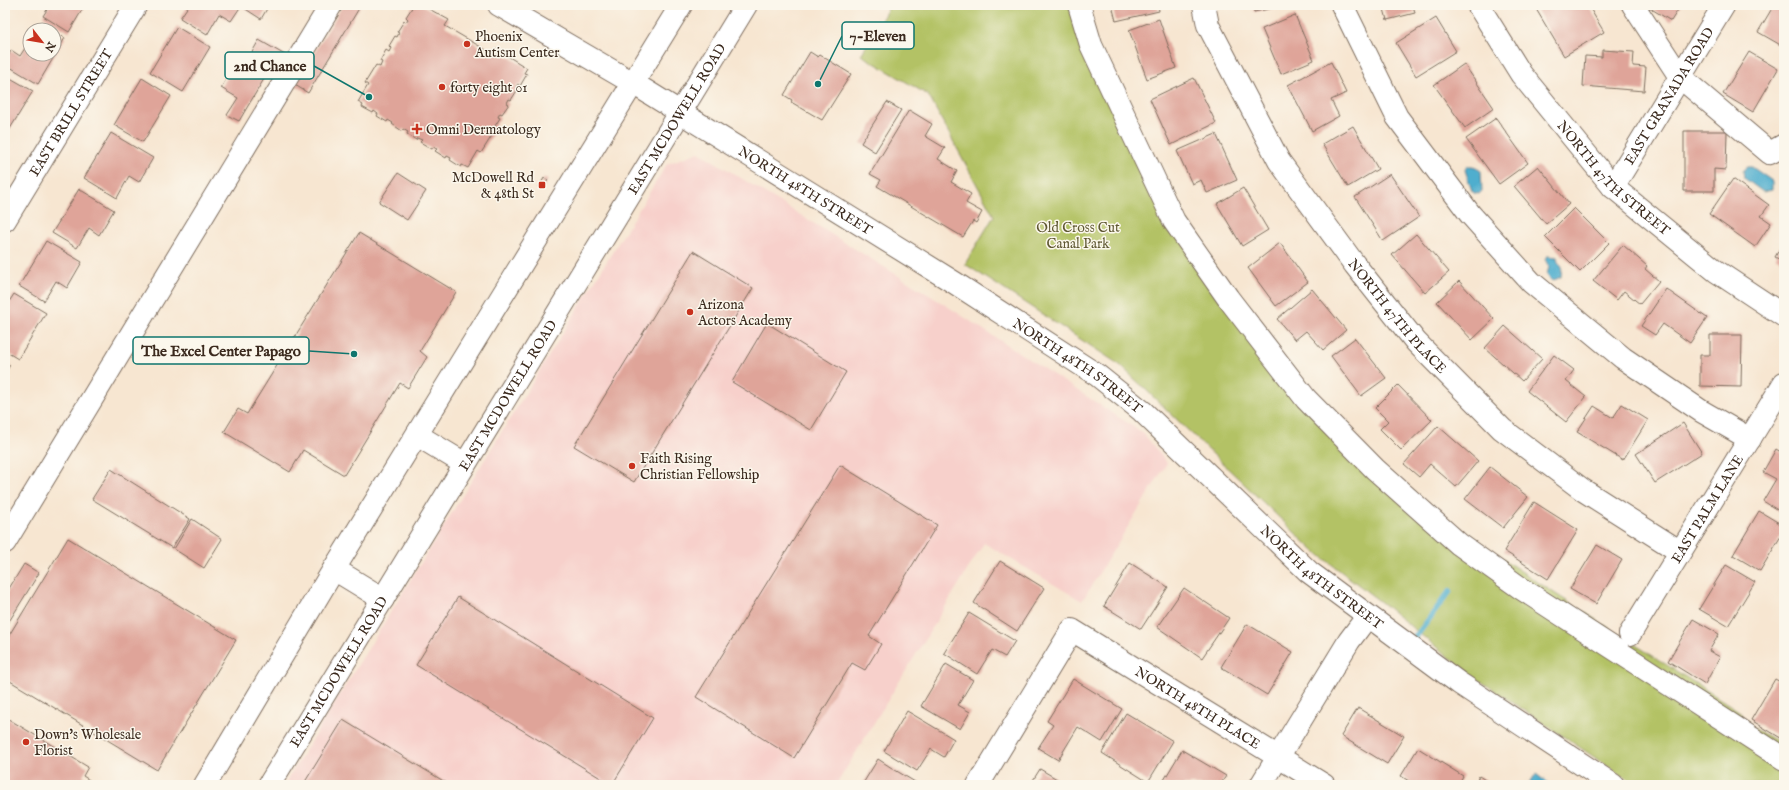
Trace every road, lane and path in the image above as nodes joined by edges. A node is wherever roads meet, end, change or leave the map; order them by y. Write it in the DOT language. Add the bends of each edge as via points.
graph roads {
  1 [pos="136,5"];
  2 [pos="331,5"];
  3 [pos="499,5"];
  4 [pos="681,5"];
  5 [pos="746,5"];
  6 [pos="1079,5"];
  7 [pos="1204,5"];
  8 [pos="1342,5"];
  9 [pos="1478,5"];
  10 [pos="1633,5"];
  11 [pos="1724,5"];
  12 [pos="1680,77"];
  13 [pos="633,83"];
  14 [pos="681,113"];
  15 [pos="1784,144"];
  16 [pos="1613,187"];
  17 [pos="5,220"];
  18 [pos="1784,316"];
  19 [pos="1784,382"];
  20 [pos="417,435"];
  21 [pos="1750,439"];
  22 [pos="465,464"];
  23 [pos="5,542"];
  24 [pos="1679,551"];
  25 [pos="334,569"];
  26 [pos="383,599"];
  27 [pos="1367,617"];
  28 [pos="1630,634"];
  29 [pos="1278,757"];
  30 [pos="1784,759"];
  31 [pos="205,785"];
  32 [pos="269,785"];
  33 [pos="978,785"];
  34 [pos="1261,785"];
  35 [pos="1324,785"];
  36 [pos="1613,785"];
  1 -- 17 [label="street, EAST BRILL STREET"];
  2 -- 23 [label="street"];
  3 -- 13 [label="street, NORTH 48TH STREET"];
  4 -- 13 [label="street"];
  5 -- 14 [label="street, EAST MCDOWELL ROAD"];
  6 -- 30 [label="street" via="1092,45 1174,220 1228,298 1306,399 1374,469 1459,544 1535,597"];
  7 -- 24 [label="street, NORTH 47TH PLACE" via="1208,25 1280,161 1355,265 1416,342 1502,429 1583,490"];
  8 -- 21 [label="street" via="1397,117 1470,214 1531,282 1623,358 1702,411"];
  9 -- 16 [label="street, NORTH 47TH STREET" via="1521,74"];
  10 -- 12 [label="street"];
  11 -- 12 [label="street, EAST GRANADA ROAD"];
  12 -- 15 [label="street" via="1770,153"];
  12 -- 16 [label="street, EAST GRANADA ROAD"];
  13 -- 14 [label="street, NORTH 48TH STREET"];
  13 -- 20 [label="street"];
  14 -- 22 [label="street, EAST MCDOWELL ROAD"];
  14 -- 27 [label="street, NORTH 48TH STREET" via="955,283 1097,375 1142,411 1309,572"];
  16 -- 18 [label="street, NORTH 47TH STREET" via="1716,271"];
  19 -- 21 [label="street, EAST PALM LANE"];
  20 -- 22 [label="street"];
  20 -- 25 [label="street"];
  21 -- 24 [label="street, EAST PALM LANE"];
  22 -- 26 [label="street, EAST MCDOWELL ROAD"];
  24 -- 28 [label="street, EAST PALM LANE"];
  25 -- 26 [label="street"];
  25 -- 31 [label="street"];
  26 -- 32 [label="street, EAST MCDOWELL ROAD"];
  27 -- 29 [label="street" via="1349,641"];
  27 -- 36 [label="street, NORTH 48TH STREET" via="1459,683"];
  29 -- 33 [label="street, NORTH 48TH PLACE" via="1072,630"];
  29 -- 34 [label="street"];
  29 -- 35 [label="street, NORTH 48TH PLACE"];
}
